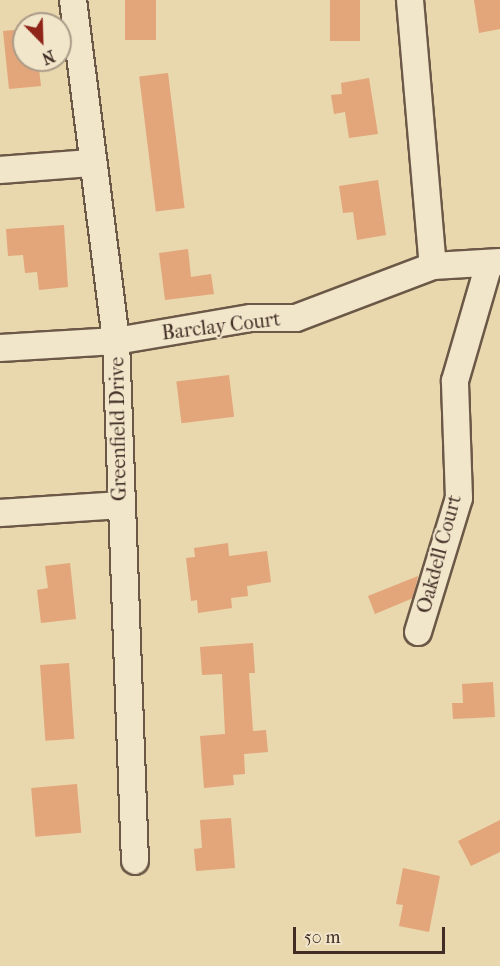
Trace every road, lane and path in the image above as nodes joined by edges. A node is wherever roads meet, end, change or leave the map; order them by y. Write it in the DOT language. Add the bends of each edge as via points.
graph roads {
  1 [pos="73,0"];
  2 [pos="410,0"];
  3 [pos="91,163"];
  4 [pos="0,170"];
  5 [pos="494,263"];
  6 [pos="433,266"];
  7 [pos="116,341"];
  8 [pos="0,348"];
  9 [pos="120,505"];
  10 [pos="0,513"];
  11 [pos="418,632"];
  12 [pos="135,861"];
  1 -- 3 [label="street, Greenfield Drive"];
  2 -- 6 [label="street"];
  3 -- 4 [label="street"];
  3 -- 7 [label="street, Greenfield Drive"];
  5 -- 6 [label="street, Barclay Court"];
  5 -- 11 [label="street, Oakdell Court" via="455,381 459,498"];
  6 -- 7 [label="street, Barclay Court" via="296,318 251,318"];
  7 -- 8 [label="street, Barclay Court"];
  7 -- 9 [label="street, Greenfield Drive"];
  9 -- 10 [label="street"];
  9 -- 12 [label="street, Greenfield Drive"];
}
